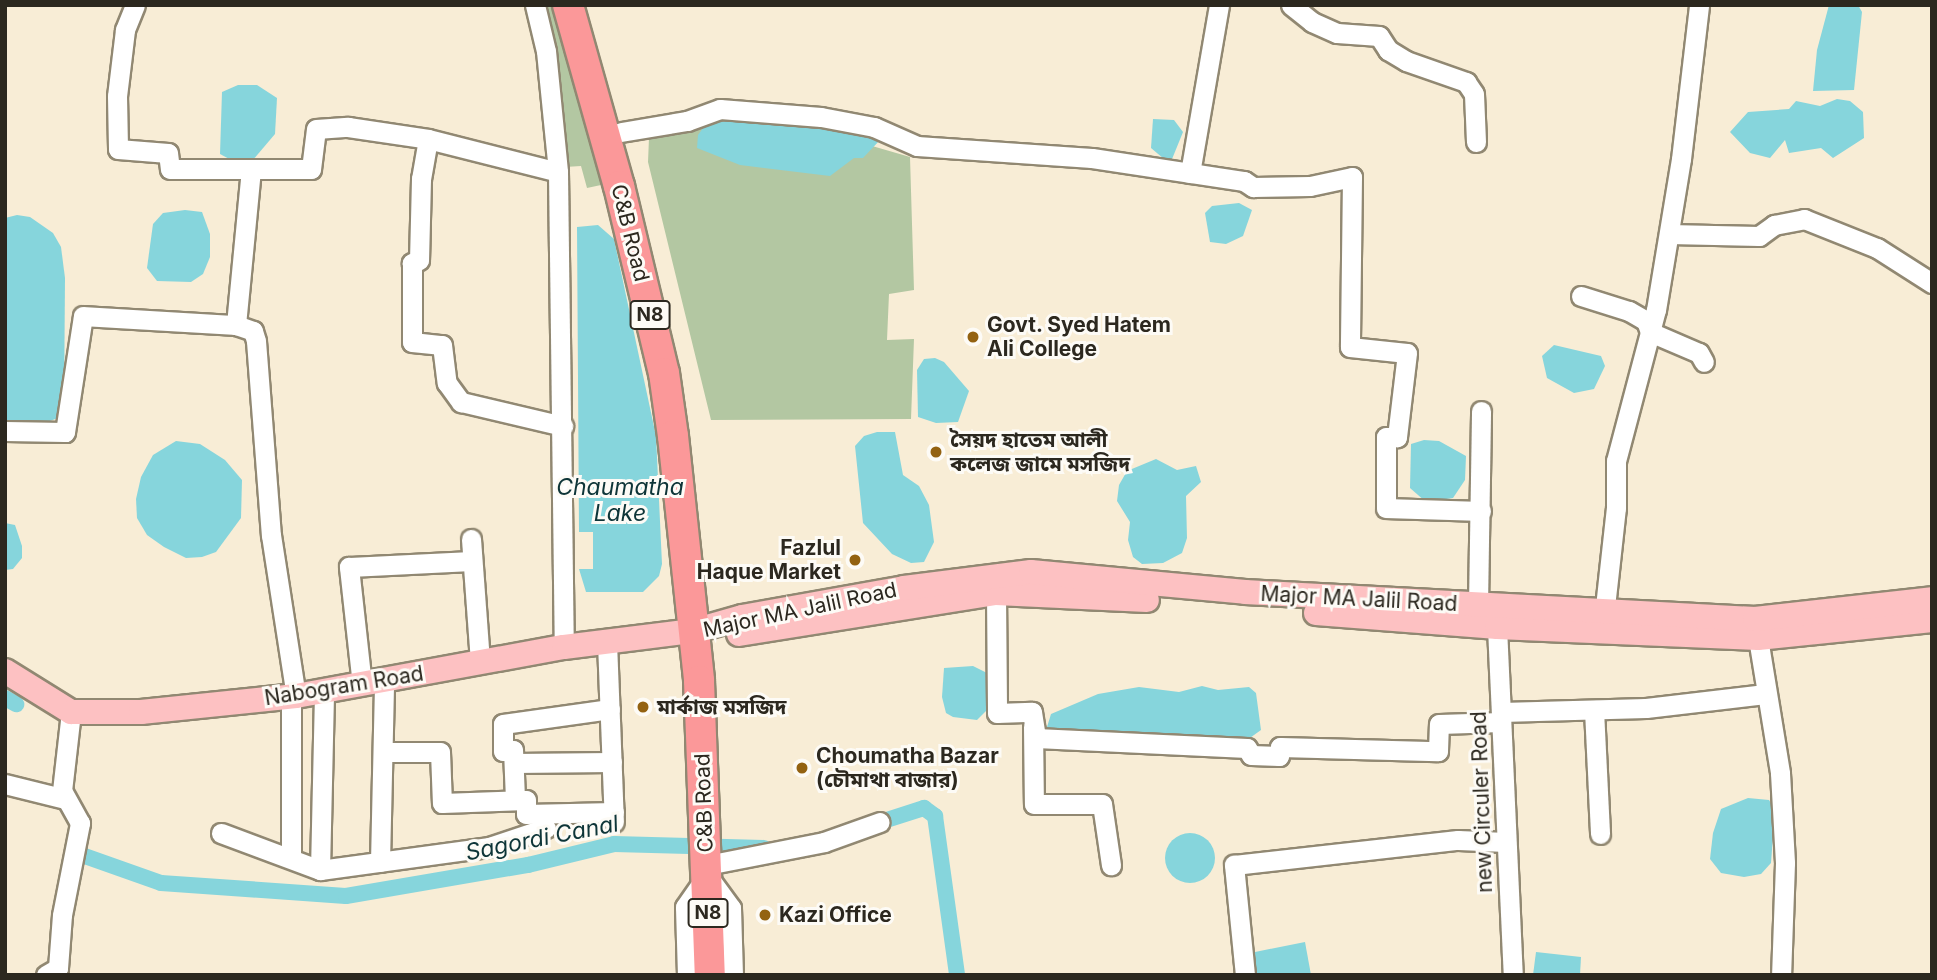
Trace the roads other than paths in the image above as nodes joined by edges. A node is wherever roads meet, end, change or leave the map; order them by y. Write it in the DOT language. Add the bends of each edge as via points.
graph roads {
  1 [pos="135,5"];
  2 [pos="536,5"];
  3 [pos="568,5"];
  4 [pos="586,5"];
  5 [pos="1219,5"];
  6 [pos="1291,5"];
  7 [pos="1699,5"];
  8 [pos="621,132"];
  9 [pos="428,139"];
  10 [pos="1476,142"];
  11 [pos="251,169"];
  12 [pos="558,172"];
  13 [pos="1190,173"];
  14 [pos="1669,234"];
  15 [pos="1932,284"];
  16 [pos="1581,296"];
  17 [pos="236,325"];
  18 [pos="1650,332"];
  19 [pos="1704,362"];
  20 [pos="1481,411"];
  21 [pos="563,426"];
  22 [pos="5,430"];
  23 [pos="1481,511"];
  24 [pos="471,539"];
  25 [pos="472,561"];
  26 [pos="996,593"];
  27 [pos="1932,599"];
  28 [pos="1478,605"];
  29 [pos="1932,620"];
  30 [pos="1604,622"];
  31 [pos="1497,627"];
  32 [pos="693,631"];
  33 [pos="1758,638"];
  34 [pos="607,642"];
  35 [pos="564,647"];
  36 [pos="480,663"];
  37 [pos="5,671"];
  38 [pos="373,683"];
  39 [pos="324,691"];
  40 [pos="1765,694"];
  41 [pos="294,696"];
  42 [pos="610,709"];
  43 [pos="1594,710"];
  44 [pos="71,712"];
  45 [pos="1032,712"];
  46 [pos="1501,717"];
  47 [pos="384,752"];
  48 [pos="612,762"];
  49 [pos="514,763"];
  50 [pos="5,784"];
  51 [pos="65,799"];
  52 [pos="515,799"];
  53 [pos="880,822"];
  54 [pos="546,828"];
  55 [pos="221,834"];
  56 [pos="1600,834"];
  57 [pos="1506,842"];
  58 [pos="290,856"];
  59 [pos="380,862"];
  60 [pos="707,864"];
  61 [pos="1111,865"];
  62 [pos="320,870"];
  63 [pos="46,975"];
  64 [pos="687,975"];
  65 [pos="710,975"];
  66 [pos="733,975"];
  67 [pos="1245,975"];
  68 [pos="1513,975"];
  69 [pos="1781,975"];
  1 -- 11 [label="street" via="125,30 115,148 168,153 170,169"];
  2 -- 12 [label="street" via="546,51"];
  3 -- 32 [label="highway, C&B Road / N8" via="619,186 664,373"];
  4 -- 8 [label="highway, C&B Road / N8"];
  5 -- 13 [label="street"];
  6 -- 10 [label="street" via="1312,22 1337,33 1379,36 1388,50 1406,61 1466,82 1474,94"];
  7 -- 14 [label="street"];
  8 -- 13 [label="street" via="687,121 720,109 848,122 874,127 918,146 1092,158"];
  8 -- 32 [label="highway, C&B Road / N8" via="681,367 691,435"];
  9 -- 11 [label="street" via="348,127 318,128 314,169"];
  9 -- 12 [label="street"];
  9 -- 21 [label="street" via="421,179 419,260 412,263 412,342 442,345 447,383 461,402"];
  11 -- 17 [label="street"];
  12 -- 21 [label="street"];
  13 -- 23 [label="street" via="1279,187 1352,177 1350,347 1407,353 1397,437 1385,437 1386,508"];
  14 -- 15 [label="street" via="1759,236 1774,225 1804,219 1877,248"];
  14 -- 18 [label="street"];
  16 -- 18 [label="street" via="1629,311 1646,321"];
  17 -- 22 [label="street" via="83,316 65,432"];
  17 -- 41 [label="street" via="253,331 256,341 271,535"];
  18 -- 19 [label="street" via="1699,353"];
  18 -- 30 [label="street" via="1616,461"];
  20 -- 23 [label="street"];
  21 -- 35 [label="street"];
  23 -- 28 [label="street"];
  24 -- 25 [label="street"];
  25 -- 36 [label="street"];
  25 -- 38 [label="street" via="349,567"];
  26 -- 31 [label="main road, Major MA Jalil Road" via="1050,593"];
  26 -- 32 [label="main road, Major MA Jalil Road" via="741,634"];
  26 -- 45 [label="street" via="998,713"];
  27 -- 30 [label="main road, Major MA Jalil Road" via="1755,619"];
  28 -- 30 [label="main road, Major MA Jalil Road"];
  28 -- 32 [label="main road, Major MA Jalil Road" via="1245,593 1031,572 993,574 799,606"];
  29 -- 33 [label="main road, Major MA Jalil Road"];
  30 -- 31 [label="main road, Major MA Jalil Road"];
  30 -- 33 [label="main road, Major MA Jalil Road"];
  31 -- 46 [label="street, new Circuler Road"];
  32 -- 34 [label="main road, Nabogram Road"];
  32 -- 60 [label="highway, C&B Road / N8"];
  33 -- 40 [label="street"];
  34 -- 35 [label="main road, Nabogram Road"];
  34 -- 42 [label="street"];
  35 -- 36 [label="main road, Nabogram Road"];
  36 -- 38 [label="main road, Nabogram Road"];
  37 -- 44 [label="main road"];
  38 -- 39 [label="main road, Nabogram Road"];
  38 -- 47 [label="street"];
  39 -- 41 [label="main road, Nabogram Road"];
  39 -- 62 [label="street"];
  40 -- 43 [label="street"];
  40 -- 69 [label="street" via="1780,773 1786,863"];
  41 -- 44 [label="main road, Nabogram Road" via="141,712"];
  41 -- 58 [label="street"];
  42 -- 48 [label="street"];
  42 -- 49 [label="street" via="503,724 503,751 513,750"];
  43 -- 46 [label="street"];
  43 -- 56 [label="street"];
  44 -- 51 [label="street" via="64,746"];
  45 -- 46 [label="street" via="1036,738 1247,748 1251,755 1279,756 1280,747 1438,751 1439,724"];
  45 -- 61 [label="street" via="1034,804 1102,804"];
  46 -- 57 [label="street, new Circuler Road"];
  47 -- 52 [label="street" via="440,752 442,803"];
  47 -- 59 [label="street"];
  48 -- 49 [label="street"];
  48 -- 52 [label="street" via="614,819 526,814 526,800"];
  49 -- 52 [label="street"];
  50 -- 51 [label="street"];
  51 -- 63 [label="street" via="79,823 58,968"];
  53 -- 60 [label="street" via="824,842"];
  54 -- 59 [label="street" via="489,847"];
  55 -- 58 [label="street"];
  57 -- 67 [label="street" via="1458,840 1234,865"];
  57 -- 68 [label="street, new Circuler Road"];
  58 -- 62 [label="street"];
  59 -- 62 [label="street"];
  60 -- 64 [label="street" via="685,907"];
  60 -- 65 [label="highway, C&B Road / N8"];
  60 -- 66 [label="street" via="731,908"];
}
